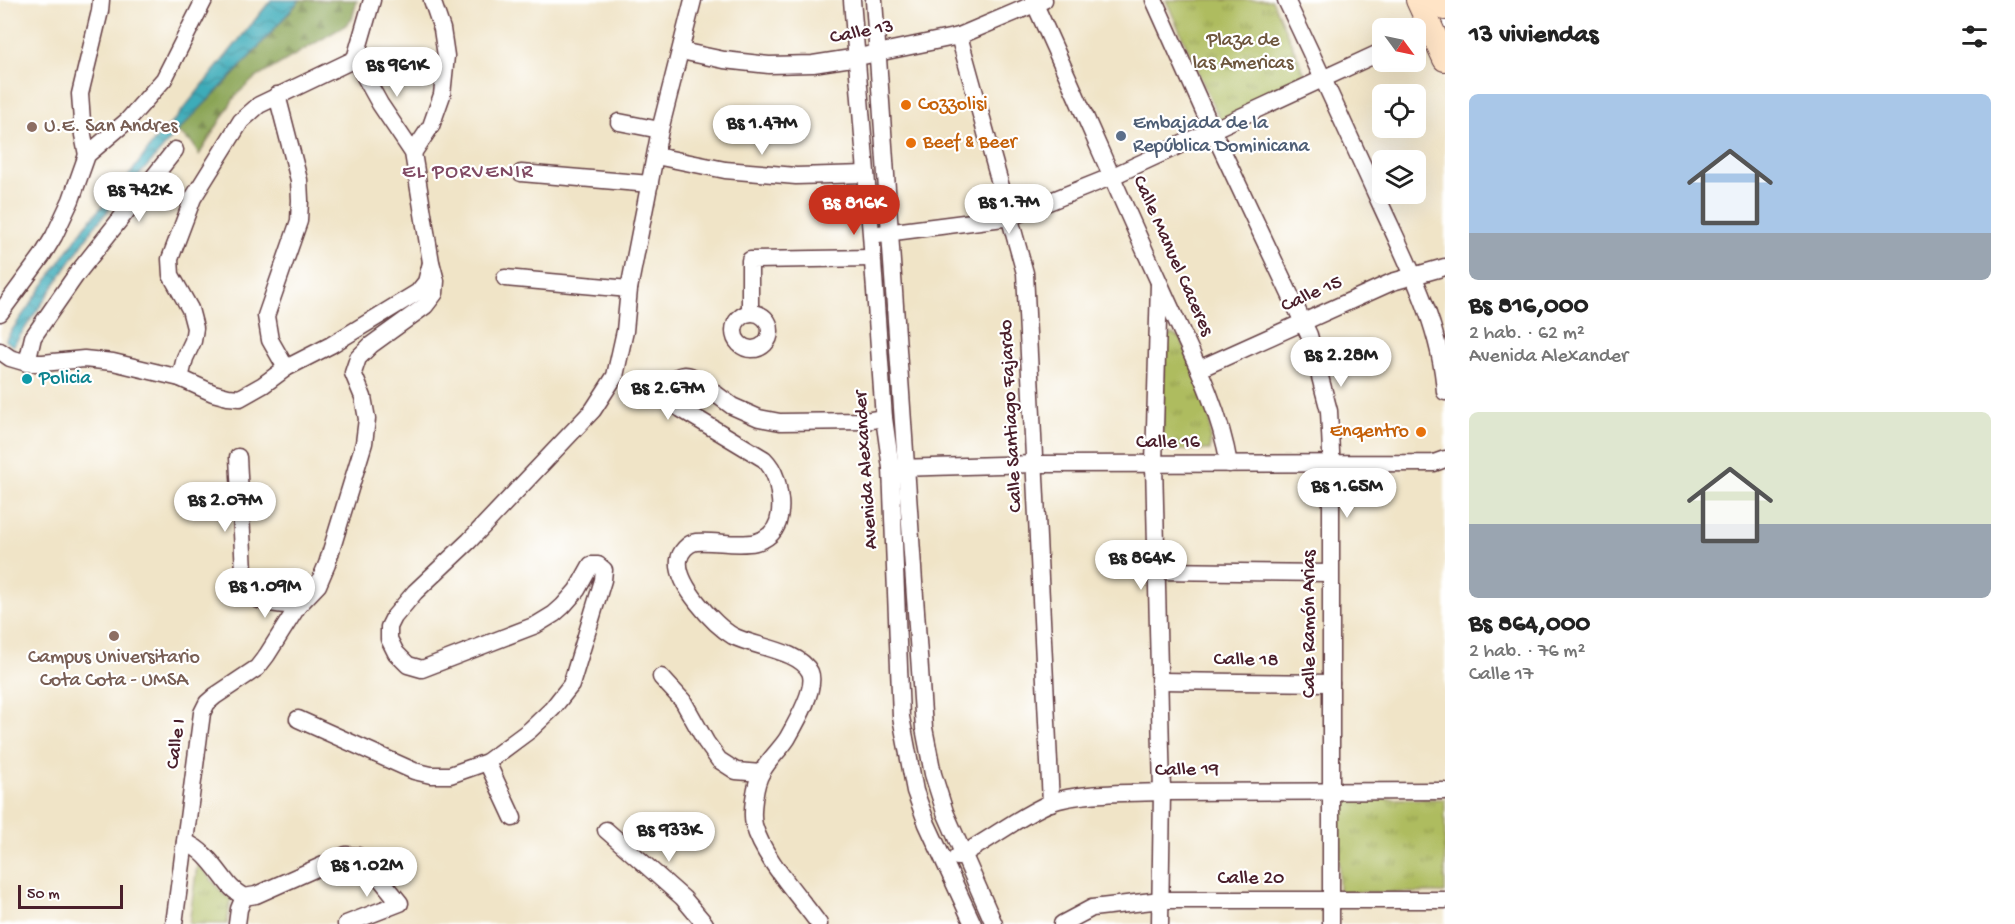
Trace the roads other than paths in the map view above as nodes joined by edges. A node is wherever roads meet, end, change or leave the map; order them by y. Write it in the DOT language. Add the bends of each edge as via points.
graph roads {
  1 [pos="101,0"];
  2 [pos="204,0"];
  3 [pos="372,0"];
  4 [pos="432,0"];
  5 [pos="693,0"];
  6 [pos="852,0"];
  7 [pos="874,0"];
  8 [pos="1154,0"];
  9 [pos="1286,0"];
  10 [pos="1418,0"];
  11 [pos="1441,0"];
  12 [pos="1037,1"];
  13 [pos="1445,8"];
  14 [pos="1431,30"];
  15 [pos="959,36"];
  16 [pos="681,51"];
  17 [pos="877,52"];
  18 [pos="1372,56"];
  19 [pos="858,57"];
  20 [pos="1445,59"];
  21 [pos="354,60"];
  22 [pos="1323,78"];
  23 [pos="277,95"];
  24 [pos="619,122"];
  25 [pos="1212,129"];
  26 [pos="660,130"];
  27 [pos="175,150"];
  28 [pos="413,153"];
  29 [pos="87,155"];
  30 [pos="656,156"];
  31 [pos="521,173"];
  32 [pos="866,174"];
  33 [pos="1113,176"];
  34 [pos="650,184"];
  35 [pos="1011,217"];
  36 [pos="889,233"];
  37 [pos="871,234"];
  38 [pos="872,258"];
  39 [pos="431,262"];
  40 [pos="1445,267"];
  41 [pos="1413,277"];
  42 [pos="505,278"];
  43 [pos="1159,283"];
  44 [pos="629,289"];
  45 [pos="0,313"];
  46 [pos="750,313"];
  47 [pos="1304,322"];
  48 [pos="5,354"];
  49 [pos="27,363"];
  50 [pos="286,368"];
  51 [pos="1199,369"];
  52 [pos="180,378"];
  53 [pos="700,391"];
  54 [pos="1445,392"];
  55 [pos="673,395"];
  56 [pos="697,418"];
  57 [pos="884,418"];
  58 [pos="238,458"];
  59 [pos="1445,459"];
  60 [pos="1330,463"];
  61 [pos="1035,464"];
  62 [pos="1154,464"];
  63 [pos="1229,464"];
  64 [pos="899,468"];
  65 [pos="1158,571"];
  66 [pos="1330,573"];
  67 [pos="298,606"];
  68 [pos="661,677"];
  69 [pos="1160,681"];
  70 [pos="1331,683"];
  71 [pos="298,719"];
  72 [pos="487,762"];
  73 [pos="761,773"];
  74 [pos="1331,791"];
  75 [pos="1445,791"];
  76 [pos="1162,792"];
  77 [pos="1051,803"];
  78 [pos="513,818"];
  79 [pos="606,830"];
  80 [pos="185,842"];
  81 [pos="965,853"];
  82 [pos="945,863"];
  83 [pos="244,897"];
  84 [pos="1161,900"];
  85 [pos="1332,900"];
  86 [pos="1445,900"];
  87 [pos="174,924"];
  88 [pos="237,924"];
  89 [pos="346,924"];
  90 [pos="705,924"];
  91 [pos="819,924"];
  92 [pos="973,924"];
  93 [pos="994,924"];
  94 [pos="1062,924"];
  95 [pos="1160,924"];
  96 [pos="1331,924"];
  1 -- 29 [label="street" via="80,94"];
  2 -- 29 [label="street" via="164,79 127,121"];
  3 -- 21 [label="street"];
  4 -- 28 [label="street" via="446,57 441,95 431,126"];
  5 -- 16 [label="street"];
  6 -- 19 [label="street, Avenida Alexander"];
  7 -- 17 [label="street, Avenida Alexander"];
  8 -- 25 [label="street, Calle Ramón Arias"];
  9 -- 22 [label="street"];
  10 -- 14 [label="main road"];
  11 -- 13 [label="main road"];
  12 -- 15 [label="street, Calle 13"];
  12 -- 33 [label="street, Calle Manuel Caceres"];
  14 -- 20 [label="main road"];
  15 -- 17 [label="street, Calle 13"];
  15 -- 35 [label="street, Calle Santiago Fajardo"];
  16 -- 19 [label="street, Calle 13" via="769,65"];
  16 -- 26 [label="street"];
  17 -- 19 [label="street, Calle 13"];
  17 -- 36 [label="street, Avenida Alexander"];
  18 -- 22 [label="street"];
  19 -- 32 [label="street, Avenida Alexander"];
  21 -- 23 [label="street"];
  21 -- 28 [label="street"];
  22 -- 25 [label="street"];
  22 -- 41 [label="street"];
  23 -- 50 [label="street" via="299,180 300,200 299,221 266,316 270,340"];
  23 -- 52 [label="street" via="241,122 193,198 172,251 171,275 190,309 195,328"];
  24 -- 26 [label="street"];
  25 -- 33 [label="street"];
  25 -- 47 [label="street, Calle Ramón Arias"];
  26 -- 30 [label="street"];
  27 -- 49 [label="street" via="76,275 33,337"];
  28 -- 39 [label="street"];
  29 -- 45 [label="street" via="54,236"];
  30 -- 32 [label="street" via="737,171 796,176"];
  30 -- 34 [label="street"];
  31 -- 34 [label="street"];
  32 -- 37 [label="street, Avenida Alexander"];
  33 -- 35 [label="street"];
  33 -- 43 [label="street, Calle Manuel Caceres"];
  34 -- 44 [label="street"];
  35 -- 36 [label="street"];
  35 -- 61 [label="street, Calle Santiago Fajardo" via="1025,273"];
  36 -- 37 [label="street"];
  36 -- 64 [label="street, Avenida Alexander"];
  37 -- 38 [label="street, Avenida Alexander"];
  38 -- 46 [label="street" via="750,260"];
  38 -- 57 [label="street, Avenida Alexander"];
  39 -- 50 [label="street" via="426,282 418,292"];
  39 -- 67 [label="street, Calle I" via="435,293 425,306 358,358 353,373 367,419 364,443 327,564 318,585"];
  40 -- 41 [label="street, Calle 15"];
  41 -- 47 [label="street, Calle 15" via="1392,282"];
  41 -- 54 [label="street" via="1432,327"];
  42 -- 44 [label="street"];
  43 -- 51 [label="street, Calle Manuel Caceres"];
  43 -- 62 [label="street"];
  44 -- 72 [label="street" via="615,376 593,410 415,592 389,627 389,639 396,653 408,665 422,669 536,625 563,606 591,566 598,565 604,570 571,685 552,710"];
  47 -- 51 [label="street, Calle 15"];
  47 -- 60 [label="street, Calle Ramón Arias" via="1329,411"];
  48 -- 49 [label="street"];
  49 -- 52 [label="street" via="94,359"];
  50 -- 52 [label="street" via="235,398"];
  51 -- 63 [label="street, Calle Manuel Caceres" via="1224,434"];
  53 -- 55 [label="street" via="692,401 683,403"];
  53 -- 55 [label="street" via="685,375 672,386"];
  53 -- 56 [label="street" via="693,406"];
  53 -- 57 [label="street" via="759,418 780,422"];
  55 -- 56 [label="street" via="677,406"];
  56 -- 73 [label="street" via="764,459 778,482 781,504 775,532 764,540 743,544 695,542 685,548 679,560 692,596 716,622 733,636 804,663 811,674 805,704 786,740"];
  57 -- 64 [label="street, Avenida Alexander"];
  58 -- 67 [label="street" via="245,590 258,600"];
  59 -- 60 [label="street, Calle 16" via="1434,463"];
  60 -- 63 [label="street, Calle 16"];
  60 -- 66 [label="street, Calle Ramón Arias"];
  61 -- 62 [label="street, Calle 16"];
  61 -- 64 [label="street, Calle 16"];
  61 -- 77 [label="street, Calle Santiago Fajardo"];
  62 -- 63 [label="street, Calle 16"];
  62 -- 65 [label="street"];
  64 -- 81 [label="street, Avenida Alexander" via="924,728 945,812"];
  64 -- 82 [label="street, Avenida Alexander" via="901,717 915,790"];
  65 -- 66 [label="street"];
  65 -- 69 [label="street"];
  66 -- 70 [label="street, Calle Ramón Arias"];
  67 -- 80 [label="street, Calle I" via="256,668 215,696 202,713"];
  68 -- 73 [label="street" via="683,701 719,760 736,771"];
  69 -- 70 [label="street, Calle 18"];
  69 -- 76 [label="street"];
  70 -- 74 [label="street, Calle Ramón Arias"];
  71 -- 72 [label="street" via="431,775 450,775"];
  72 -- 78 [label="street"];
  73 -- 91 [label="street" via="754,798 754,824 775,866"];
  74 -- 75 [label="street, Calle 19"];
  74 -- 76 [label="street, Calle 19"];
  74 -- 85 [label="street, Calle Ramón Arias"];
  76 -- 77 [label="street, Calle 19" via="1121,793"];
  76 -- 84 [label="street"];
  77 -- 81 [label="street, Calle 19"];
  79 -- 90 [label="street" via="683,898"];
  80 -- 83 [label="street" via="195,846"];
  80 -- 87 [label="street, Calle I"];
  81 -- 82 [label="street, Calle 19"];
  81 -- 93 [label="street, Avenida Alexander"];
  82 -- 92 [label="street, Avenida Alexander"];
  83 -- 88 [label="street"];
  83 -- 89 [label="street" via="346,855 358,856 400,903"];
  84 -- 85 [label="street, Calle 20"];
  84 -- 94 [label="street, Calle 20" via="1092,908"];
  84 -- 95 [label="street"];
  85 -- 86 [label="street, Calle 20"];
  85 -- 96 [label="street, Calle Ramón Arias"];
}
